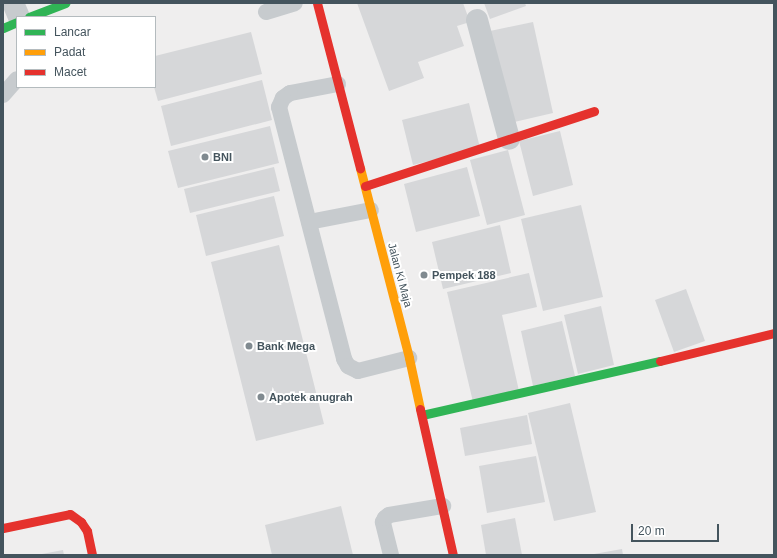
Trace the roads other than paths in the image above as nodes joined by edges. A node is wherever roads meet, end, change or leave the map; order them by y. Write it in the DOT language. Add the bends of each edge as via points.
graph roads {
  1 [pos="13,3"];
  2 [pos="65,3"];
  3 [pos="295,3"];
  4 [pos="317,3"];
  5 [pos="266,12"];
  6 [pos="19,16"];
  7 [pos="32,16"];
  8 [pos="477,20"];
  9 [pos="16,22"];
  10 [pos="3,28"];
  11 [pos="16,80"];
  12 [pos="338,84"];
  13 [pos="3,95"];
  14 [pos="594,111"];
  15 [pos="509,139"];
  16 [pos="364,186"];
  17 [pos="371,210"];
  18 [pos="309,222"];
  19 [pos="774,333"];
  20 [pos="409,358"];
  21 [pos="422,415"];
  22 [pos="442,506"];
  23 [pos="3,528"];
  24 [pos="92,555"];
  25 [pos="391,555"];
  26 [pos="453,555"];
  1 -- 6 [label="street"];
  2 -- 7 [label="street"];
  3 -- 5 [label="lane"];
  4 -- 12 [label="street, Jalan Ki Maja"];
  8 -- 15 [label="street"];
  9 -- 10 [label="street"];
  11 -- 13 [label="lane"];
  12 -- 16 [label="street, Jalan Ki Maja"];
  12 -- 18 [label="lane" via="290,94 279,103"];
  14 -- 15 [label="street"];
  15 -- 16 [label="street"];
  16 -- 17 [label="street, Jalan Ki Maja"];
  17 -- 18 [label="lane"];
  17 -- 20 [label="street, Jalan Ki Maja"];
  18 -- 20 [label="lane" via="344,359 348,366 358,371"];
  19 -- 21 [label="street"];
  20 -- 21 [label="street, Jalan Ki Maja"];
  21 -- 22 [label="street, Jalan Ki Maja"];
  22 -- 25 [label="lane" via="389,515 385,518 383,522"];
  22 -- 26 [label="street, Jalan Ki Maja"];
  23 -- 24 [label="street" via="70,514 81,522 87,531"];
}
